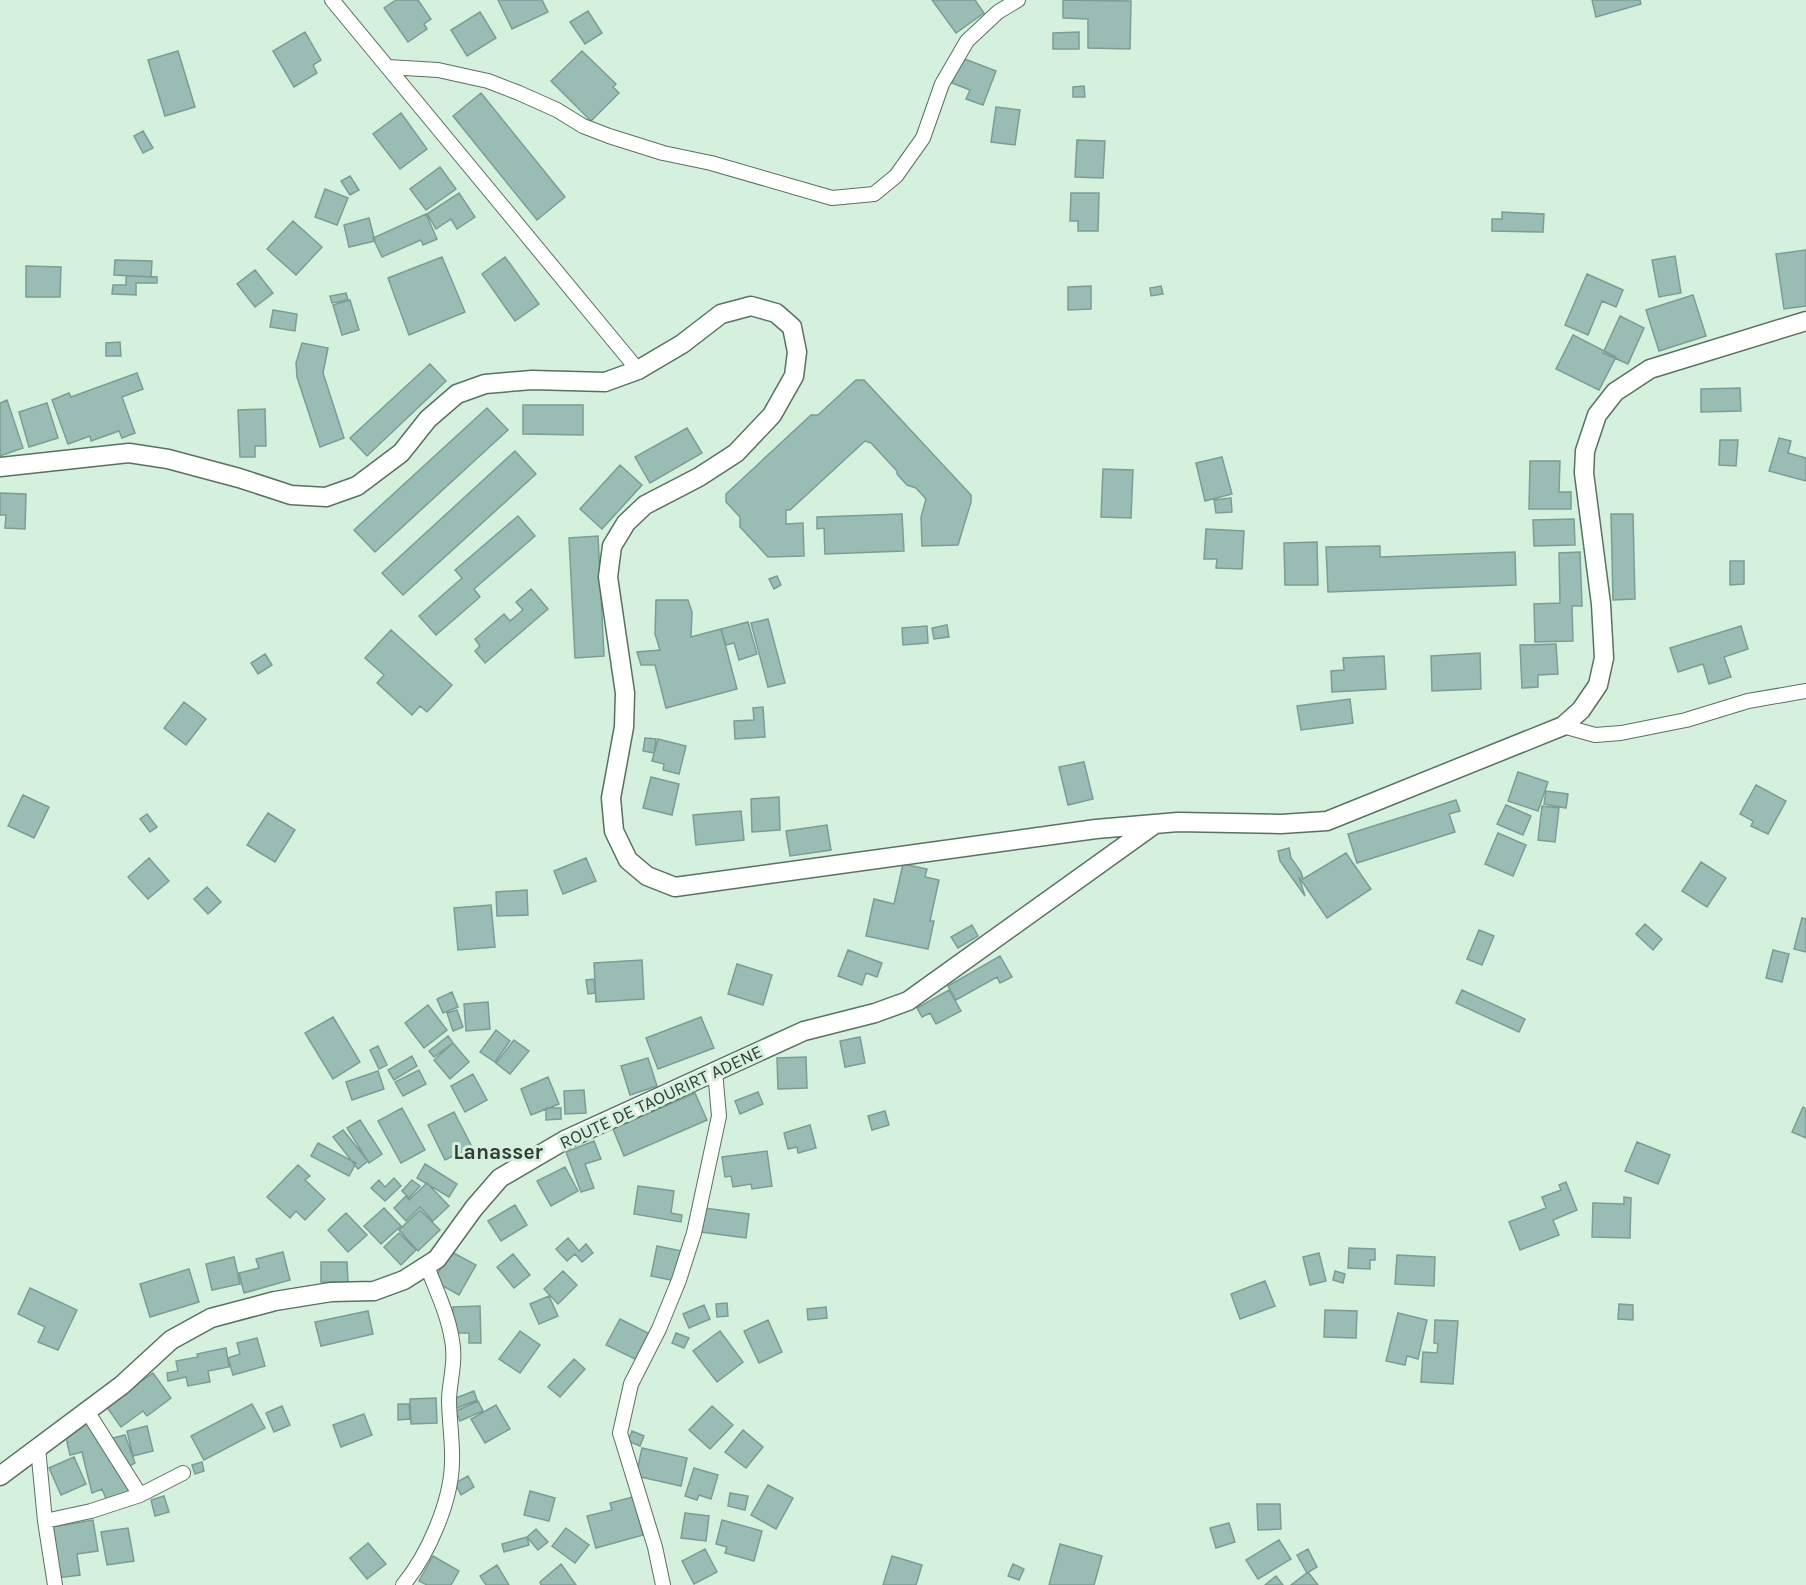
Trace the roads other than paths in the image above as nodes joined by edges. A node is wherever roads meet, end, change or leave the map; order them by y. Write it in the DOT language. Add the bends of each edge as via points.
graph roads {
  1 [pos="332,0"];
  2 [pos="1018,0"];
  3 [pos="388,67"];
  4 [pos="1806,321"];
  5 [pos="638,370"];
  6 [pos="0,467"];
  7 [pos="1806,692"];
  8 [pos="1563,726"];
  9 [pos="1155,824"];
  10 [pos="715,1071"];
  11 [pos="427,1266"];
  12 [pos="87,1411"];
  13 [pos="38,1448"];
  14 [pos="183,1473"];
  15 [pos="0,1476"];
  16 [pos="140,1495"];
  17 [pos="45,1521"];
  18 [pos="55,1585"];
  19 [pos="403,1585"];
  20 [pos="663,1585"];
  1 -- 3 [label="street"];
  2 -- 3 [label="street" via="998,12 967,41 942,84 923,138 896,176 874,194 832,198 663,153 583,126 557,110 488,81 438,70"];
  3 -- 5 [label="street"];
  4 -- 8 [label="main road" via="1650,369 1615,392 1597,415 1585,451 1584,473 1604,658 1598,686 1581,710"];
  5 -- 6 [label="main road" via="605,382 532,380 485,384 457,394 428,419 400,453 357,486 326,497 291,495 168,459 129,453"];
  5 -- 9 [label="main road" via="682,344 721,314 751,306 776,313 792,327 797,352 794,376 772,414 736,453 645,505 626,523 612,546 608,577 625,693 624,727 611,798 614,831 628,860 640,871 675,887"];
  7 -- 8 [label="street" via="1748,701 1621,734 1595,735"];
  8 -- 9 [label="main road" via="1327,821"];
  9 -- 10 [label="main road, ROUTE DE TAOURIRT ADENE" via="908,1001 804,1031"];
  10 -- 11 [label="main road, ROUTE DE TAOURIRT ADENE" via="565,1140 500,1178 437,1259"];
  10 -- 20 [label="street" via="719,1116 694,1233 659,1329 631,1384 620,1433"];
  11 -- 12 [label="main road, ROUTE DE TAOURIRT ADENE" via="374,1291 331,1292 275,1301 211,1318 171,1340"];
  11 -- 19 [label="street" via="452,1338 454,1365 449,1396 453,1462 446,1502"];
  12 -- 13 [label="main road, ROUTE DE TAOURIRT ADENE"];
  12 -- 16 [label="street"];
  13 -- 15 [label="main road, ROUTE DE TAOURIRT ADENE"];
  13 -- 17 [label="street"];
  14 -- 16 [label="street"];
  16 -- 17 [label="street"];
  17 -- 18 [label="street"];
}
